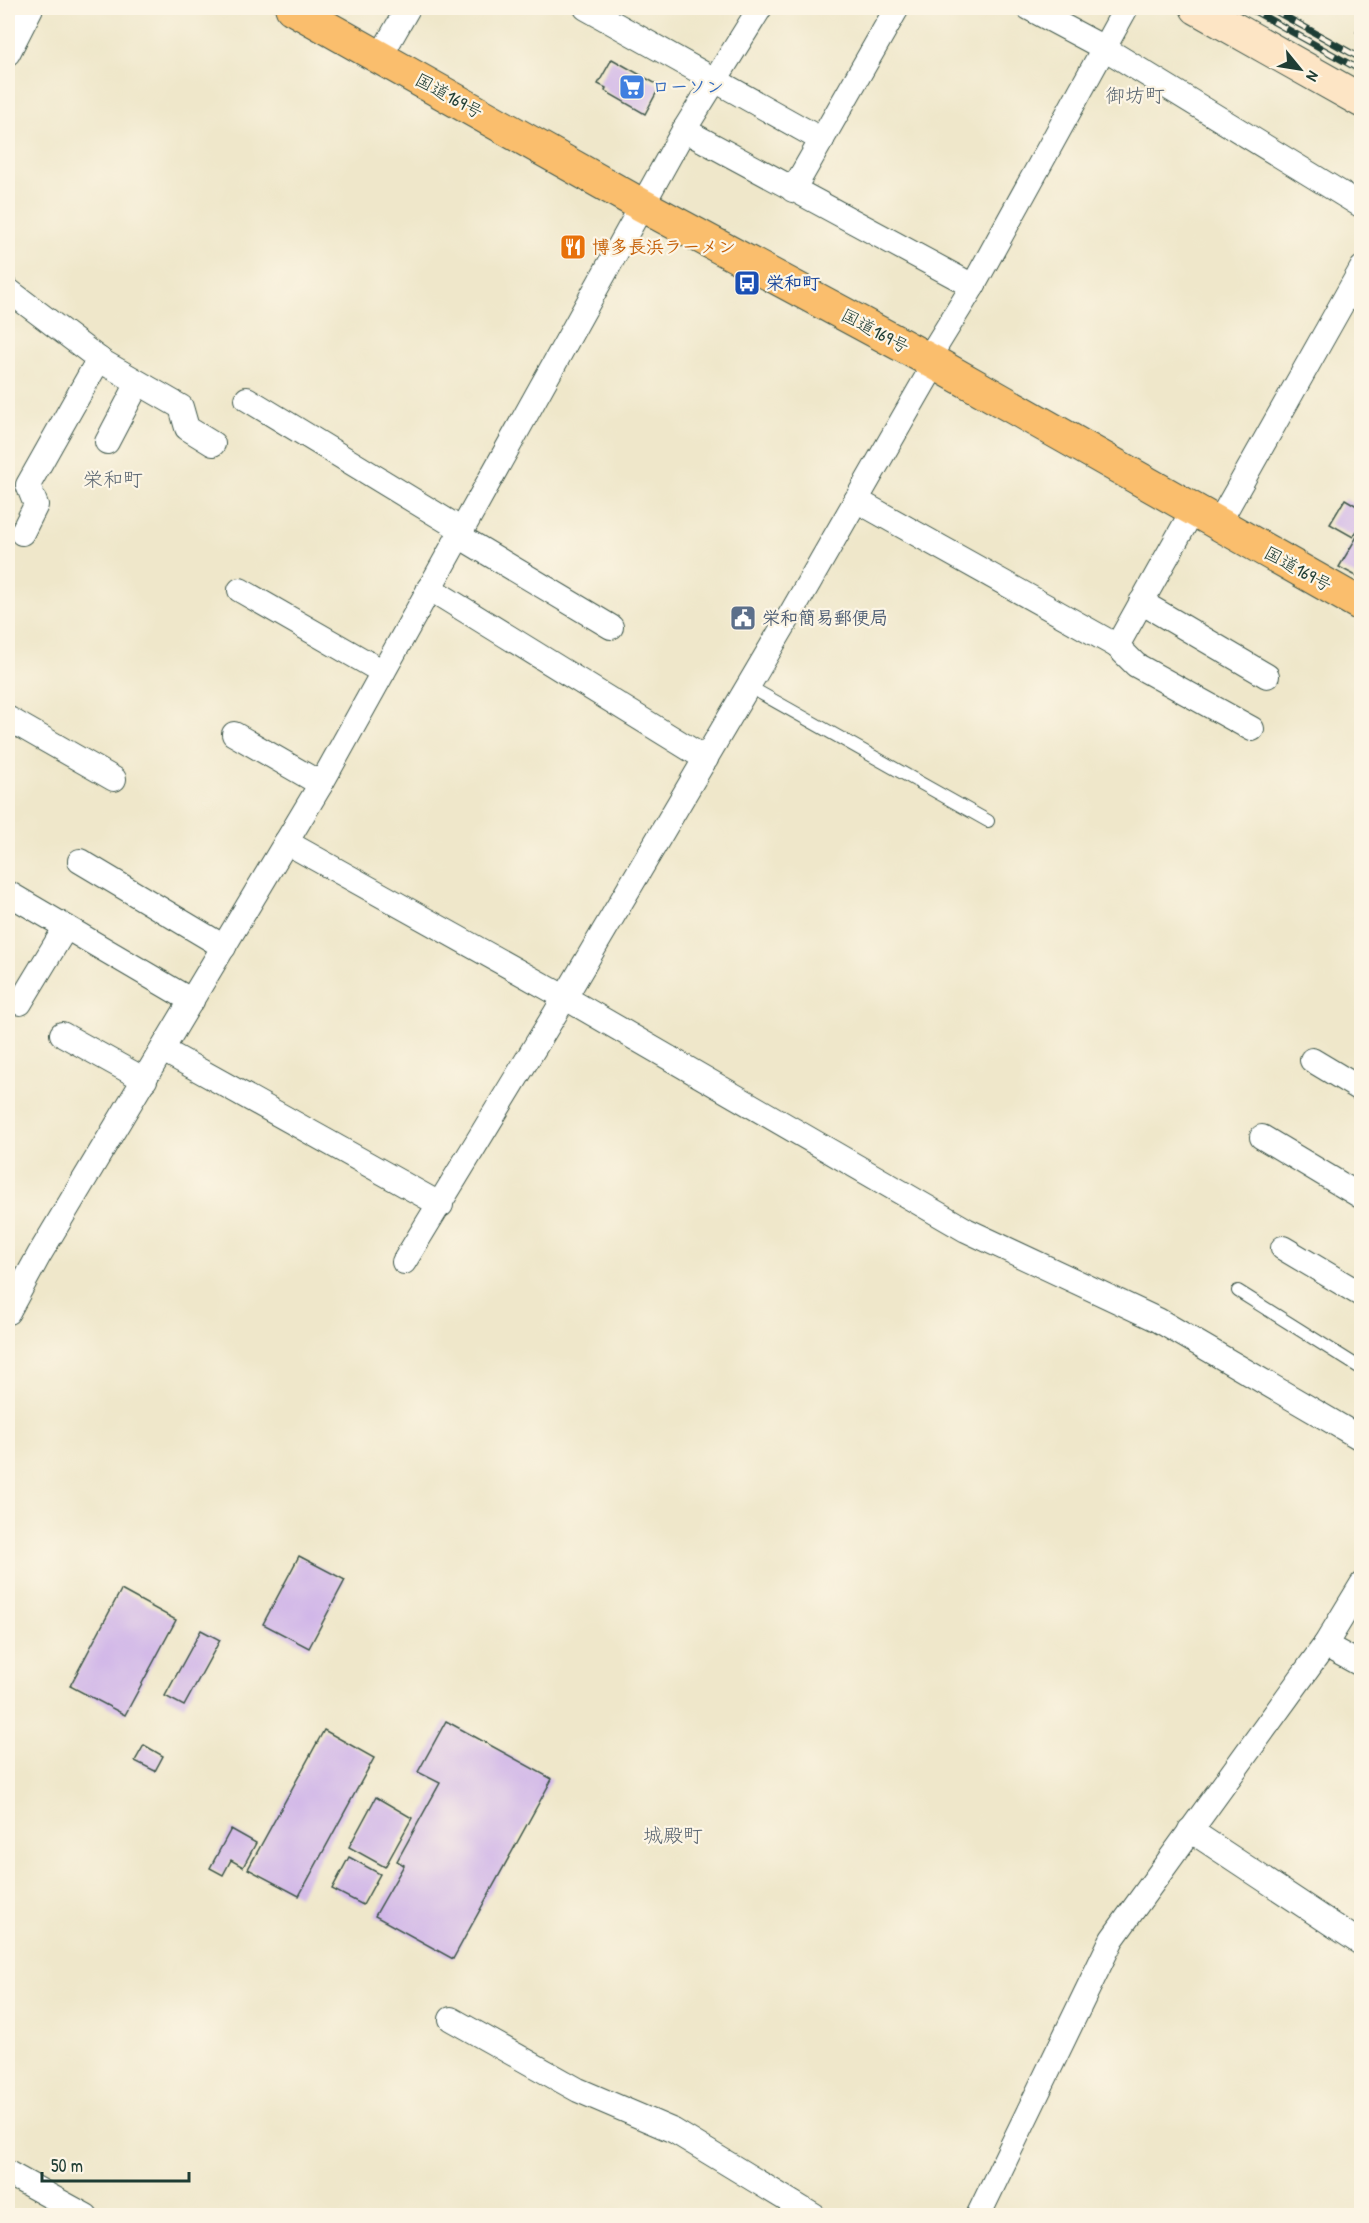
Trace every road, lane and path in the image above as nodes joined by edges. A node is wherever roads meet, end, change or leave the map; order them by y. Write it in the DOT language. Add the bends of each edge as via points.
graph roads {
  1 [pos="31,8"];
  2 [pos="292,8"];
  3 [pos="408,8"];
  4 [pos="586,8"];
  5 [pos="760,8"];
  6 [pos="897,8"];
  7 [pos="1029,8"];
  8 [pos="1126,8"];
  9 [pos="1197,8"];
  10 [pos="1104,48"];
  11 [pos="8,53"];
  12 [pos="380,57"];
  13 [pos="713,80"];
  14 [pos="1362,101"];
  15 [pos="684,130"];
  16 [pos="822,140"];
  17 [pos="793,190"];
  18 [pos="642,205"];
  19 [pos="1362,206"];
  20 [pos="1362,268"];
  21 [pos="973,286"];
  22 [pos="8,290"];
  23 [pos="99,359"];
  24 [pos="932,361"];
  25 [pos="138,383"];
  26 [pos="247,399"];
  27 [pos="107,442"];
  28 [pos="213,444"];
  29 [pos="856,500"];
  30 [pos="1206,517"];
  31 [pos="22,533"];
  32 [pos="460,533"];
  33 [pos="429,588"];
  34 [pos="240,590"];
  35 [pos="1141,602"];
  36 [pos="1362,604"];
  37 [pos="611,627"];
  38 [pos="1117,646"];
  39 [pos="383,672"];
  40 [pos="1267,676"];
  41 [pos="748,686"];
  42 [pos="8,721"];
  43 [pos="1252,729"];
  44 [pos="234,734"];
  45 [pos="706,759"];
  46 [pos="114,779"];
  47 [pos="321,784"];
  48 [pos="988,821"];
  49 [pos="286,842"];
  50 [pos="80,861"];
  51 [pos="8,893"];
  52 [pos="66,927"];
  53 [pos="224,947"];
  54 [pos="8,996"];
  55 [pos="564,998"];
  56 [pos="192,1001"];
  57 [pos="62,1034"];
  58 [pos="163,1050"];
  59 [pos="1312,1060"];
  60 [pos="145,1080"];
  61 [pos="1362,1090"];
  62 [pos="1262,1137"];
  63 [pos="1362,1197"];
  64 [pos="441,1205"];
  65 [pos="1283,1248"];
  66 [pos="404,1262"];
  67 [pos="1238,1291"];
  68 [pos="1362,1294"];
  69 [pos="8,1312"];
  70 [pos="1362,1369"];
  71 [pos="1362,1439"];
  72 [pos="1362,1584"];
  73 [pos="1325,1645"];
  74 [pos="1362,1665"];
  75 [pos="1190,1830"];
  76 [pos="1362,1944"];
  77 [pos="451,2019"];
  78 [pos="8,2173"];
  79 [pos="86,2216"];
  80 [pos="814,2216"];
  81 [pos="978,2216"];
  1 -- 11 [label="street"];
  2 -- 12 [label="highway, 国道169号"];
  3 -- 12 [label="street"];
  4 -- 13 [label="street"];
  5 -- 13 [label="street"];
  6 -- 16 [label="street"];
  7 -- 10 [label="street"];
  8 -- 10 [label="street"];
  9 -- 14 [label="street"];
  10 -- 19 [label="street"];
  10 -- 21 [label="street"];
  12 -- 18 [label="highway, 国道169号"];
  13 -- 15 [label="street"];
  13 -- 16 [label="street"];
  15 -- 17 [label="street"];
  15 -- 18 [label="street"];
  16 -- 17 [label="street"];
  17 -- 21 [label="street"];
  18 -- 24 [label="highway, 国道169号"];
  18 -- 32 [label="street"];
  20 -- 30 [label="street"];
  21 -- 24 [label="street"];
  22 -- 23 [label="street"];
  23 -- 25 [label="street"];
  23 -- 31 [label="street" via="28,485 36,505"];
  24 -- 29 [label="street"];
  24 -- 30 [label="highway, 国道169号"];
  25 -- 27 [label="street"];
  25 -- 28 [label="street" via="181,407 187,428"];
  26 -- 32 [label="street"];
  29 -- 38 [label="street"];
  29 -- 41 [label="street"];
  30 -- 35 [label="street"];
  30 -- 36 [label="highway, 国道169号"];
  32 -- 33 [label="street"];
  32 -- 37 [label="street"];
  33 -- 39 [label="street"];
  33 -- 45 [label="street"];
  34 -- 39 [label="street"];
  35 -- 38 [label="street"];
  35 -- 40 [label="street"];
  38 -- 43 [label="street" via="1136,665"];
  39 -- 47 [label="street"];
  41 -- 45 [label="street"];
  41 -- 48 [label="lane"];
  42 -- 46 [label="street" via="9,718"];
  44 -- 47 [label="street"];
  45 -- 55 [label="street"];
  47 -- 49 [label="street"];
  49 -- 53 [label="street"];
  49 -- 55 [label="street"];
  50 -- 53 [label="street"];
  51 -- 52 [label="street"];
  52 -- 54 [label="street" via="20,1003"];
  52 -- 56 [label="street"];
  53 -- 56 [label="street"];
  55 -- 64 [label="street"];
  55 -- 71 [label="street" via="966,1230 1158,1320"];
  56 -- 58 [label="street"];
  57 -- 60 [label="street"];
  58 -- 60 [label="street"];
  58 -- 64 [label="street"];
  59 -- 61 [label="street"];
  60 -- 69 [label="street"];
  62 -- 63 [label="street"];
  64 -- 66 [label="street"];
  65 -- 68 [label="street"];
  67 -- 70 [label="lane"];
  72 -- 73 [label="street"];
  73 -- 74 [label="street"];
  73 -- 75 [label="street"];
  75 -- 76 [label="street"];
  75 -- 81 [label="street" via="1112,1939"];
  77 -- 80 [label="street" via="578,2090 674,2131"];
  78 -- 79 [label="street"];
}
